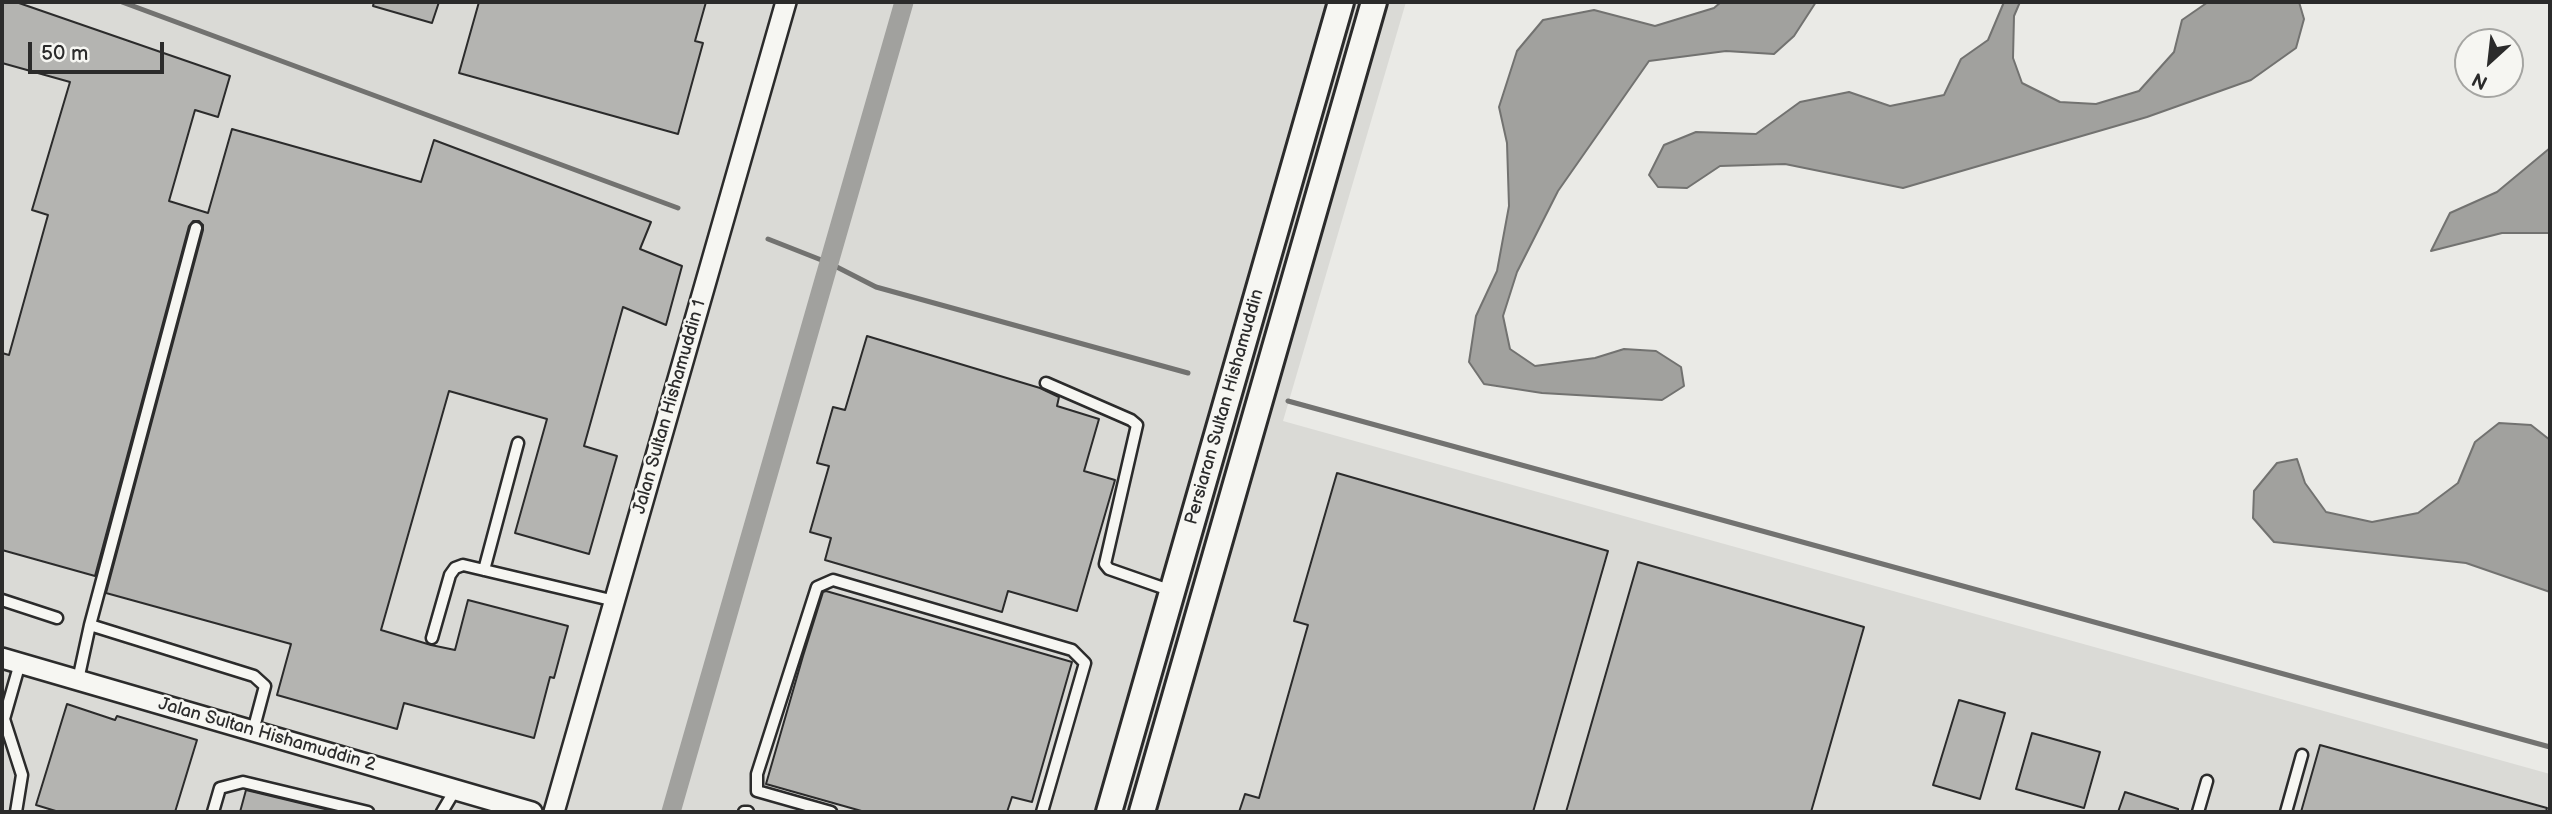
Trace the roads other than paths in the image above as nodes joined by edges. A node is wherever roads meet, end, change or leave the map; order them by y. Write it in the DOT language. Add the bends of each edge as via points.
graph roads {
  1 [pos="786,2"];
  2 [pos="1341,2"];
  3 [pos="1374,2"];
  4 [pos="1318,83"];
  5 [pos="1348,90"];
  6 [pos="196,228"];
  7 [pos="1046,383"];
  8 [pos="518,443"];
  9 [pos="484,570"];
  10 [pos="1172,591"];
  11 [pos="2,600"];
  12 [pos="615,601"];
  13 [pos="57,618"];
  14 [pos="90,625"];
  15 [pos="432,638"];
  16 [pos="11,661"];
  17 [pos="78,680"];
  18 [pos="253,731"];
  19 [pos="2302,755"];
  20 [pos="2207,781"];
  21 [pos="455,790"];
  22 [pos="16,812"];
  23 [pos="213,812"];
  24 [pos="368,812"];
  25 [pos="442,812"];
  26 [pos="532,812"];
  27 [pos="554,812"];
  28 [pos="831,812"];
  29 [pos="1042,812"];
  30 [pos="1109,812"];
  31 [pos="1142,812"];
  32 [pos="2199,812"];
  33 [pos="2286,812"];
  1 -- 12 [label="street, Jalan Sultan Hishamuddin 1"];
  2 -- 4 [label="street, Persiaran Sultan Hishamuddin"];
  3 -- 5 [label="street, Persiaran Sultan Hishamuddin"];
  4 -- 5 [label="street"];
  4 -- 10 [label="street, Persiaran Sultan Hishamuddin"];
  5 -- 31 [label="street, Persiaran Sultan Hishamuddin"];
  6 -- 14 [label="lane"];
  7 -- 10 [label="lane" via="1137,425 1105,564"];
  8 -- 9 [label="lane"];
  9 -- 12 [label="lane"];
  9 -- 15 [label="lane" via="463,565 455,568"];
  10 -- 30 [label="street, Persiaran Sultan Hishamuddin"];
  11 -- 13 [label="lane"];
  12 -- 27 [label="street, Jalan Sultan Hishamuddin 1"];
  14 -- 17 [label="lane"];
  14 -- 18 [label="lane" via="254,676 265,687"];
  16 -- 17 [label="street, Jalan Sultan Hishamuddin 2"];
  16 -- 22 [label="lane" via="4,719 22,775"];
  17 -- 18 [label="street, Jalan Sultan Hishamuddin 2"];
  18 -- 21 [label="street, Jalan Sultan Hishamuddin 2"];
  19 -- 33 [label="lane"];
  20 -- 32 [label="lane"];
  21 -- 25 [label="lane"];
  21 -- 26 [label="street, Jalan Sultan Hishamuddin 2"];
  23 -- 24 [label="lane" via="220,788 243,782"];
  28 -- 29 [label="lane" via="757,791 757,774 817,587 833,580 1072,650 1085,663"];
}
